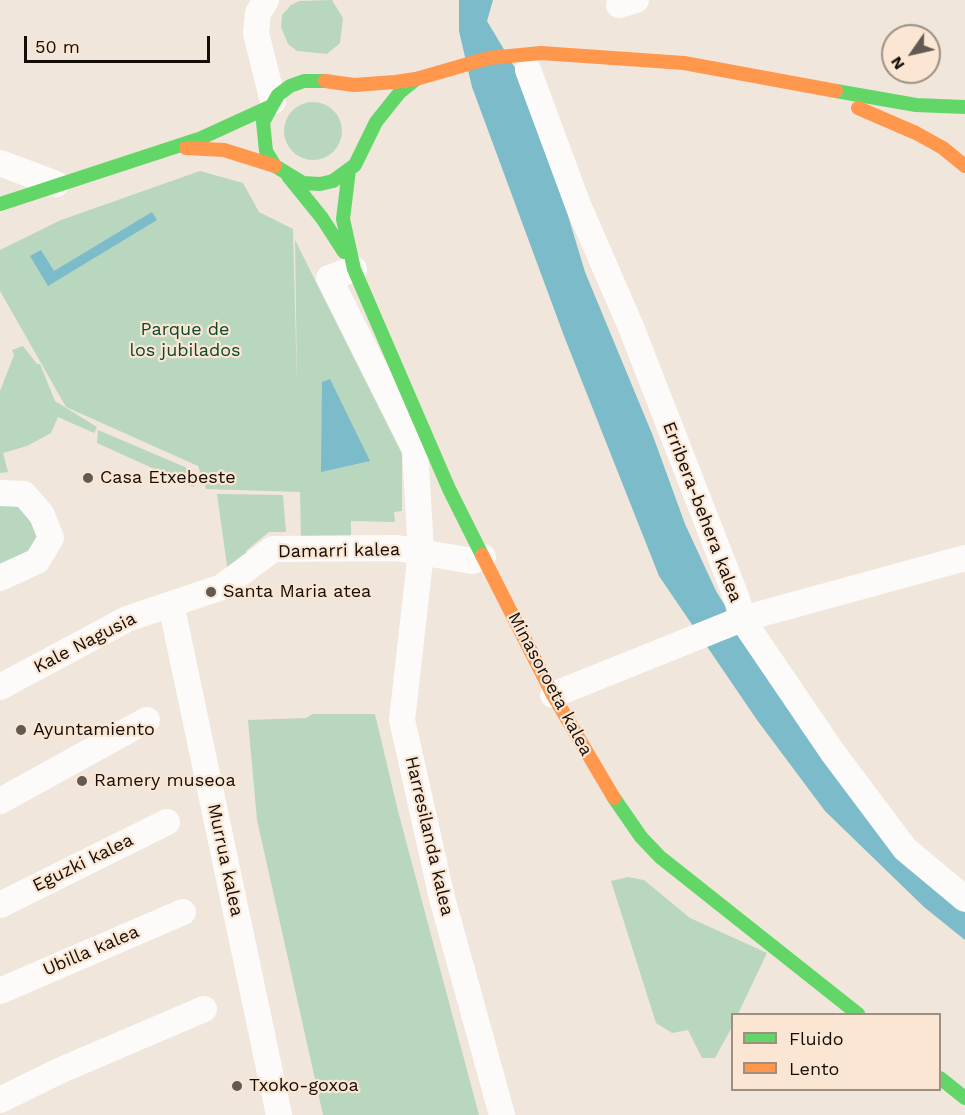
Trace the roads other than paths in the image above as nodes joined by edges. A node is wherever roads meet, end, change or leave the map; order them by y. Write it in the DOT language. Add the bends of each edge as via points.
graph roads {
  1 [pos="258,16"];
  2 [pos="535,62"];
  3 [pos="771,78"];
  4 [pos="416,79"];
  5 [pos="304,81"];
  6 [pos="334,84"];
  7 [pos="271,104"];
  8 [pos="965,107"];
  9 [pos="366,140"];
  10 [pos="175,148"];
  11 [pos="0,164"];
  12 [pos="275,166"];
  13 [pos="965,166"];
  14 [pos="349,170"];
  15 [pos="288,176"];
  16 [pos="56,184"];
  17 [pos="0,204"];
  18 [pos="354,269"];
  19 [pos="0,493"];
  20 [pos="420,552"];
  21 [pos="483,557"];
  22 [pos="965,558"];
  23 [pos="0,578"];
  24 [pos="171,604"];
  25 [pos="740,620"];
  26 [pos="0,687"];
  27 [pos="553,695"];
  28 [pos="147,720"];
  29 [pos="0,801"];
  30 [pos="167,822"];
  31 [pos="965,899"];
  32 [pos="0,905"];
  33 [pos="183,912"];
  34 [pos="0,991"];
  35 [pos="204,1010"];
  36 [pos="857,1013"];
  37 [pos="941,1080"];
  38 [pos="965,1098"];
  39 [pos="0,1100"];
  40 [pos="279,1115"];
  41 [pos="502,1115"];
  1 -- 5 [label="street" via="279,65"];
  1 -- 7 [label="street"];
  2 -- 3 [label="street" via="684,63"];
  2 -- 4 [label="street" via="489,58"];
  2 -- 25 [label="street, Erribera-behera kalea" via="578,205 631,327 736,599"];
  3 -- 8 [label="street" via="916,105"];
  3 -- 13 [label="street" via="916,133"];
  4 -- 6 [label="street"];
  4 -- 9 [label="street" via="387,107"];
  5 -- 6 [label="street"];
  5 -- 7 [label="street" via="290,86"];
  6 -- 9 [label="street" via="359,106"];
  7 -- 10 [label="street" via="223,130"];
  7 -- 12 [label="street" via="263,122 263,137"];
  9 -- 14 [label="street"];
  10 -- 12 [label="street" via="224,150"];
  10 -- 16 [label="street"];
  11 -- 16 [label="street"];
  12 -- 15 [label="street"];
  14 -- 15 [label="street" via="320,184 303,183"];
  14 -- 18 [label="street, Minasoroeta kalea" via="343,219"];
  15 -- 18 [label="street, Minasoroeta kalea"];
  16 -- 17 [label="street"];
  18 -- 20 [label="street, Harresilanda kalea" via="329,278 416,449"];
  18 -- 21 [label="street, Minasoroeta kalea" via="449,489"];
  19 -- 23 [label="street" via="24,494 42,515 51,538 37,561"];
  20 -- 21 [label="street, Damarri kalea" via="472,561"];
  20 -- 24 [label="street, Damarri kalea" via="397,548 273,549 222,587"];
  20 -- 41 [label="street, Harresilanda kalea" via="402,720 442,898"];
  21 -- 27 [label="street, Minasoroeta kalea"];
  22 -- 25 [label="street"];
  24 -- 26 [label="street, Kale Nagusia" via="108,628"];
  24 -- 40 [label="street, Murrua kalea"];
  25 -- 27 [label="street"];
  25 -- 31 [label="street, Erribera-behera kalea" via="905,849"];
  27 -- 36 [label="street, Minasoroeta kalea" via="623,814 655,851 681,876"];
  28 -- 29 [label="street"];
  30 -- 32 [label="street, Eguzki kalea"];
  33 -- 34 [label="street, Ubilla kalea"];
  35 -- 39 [label="street"];
  37 -- 38 [label="street"];
}
